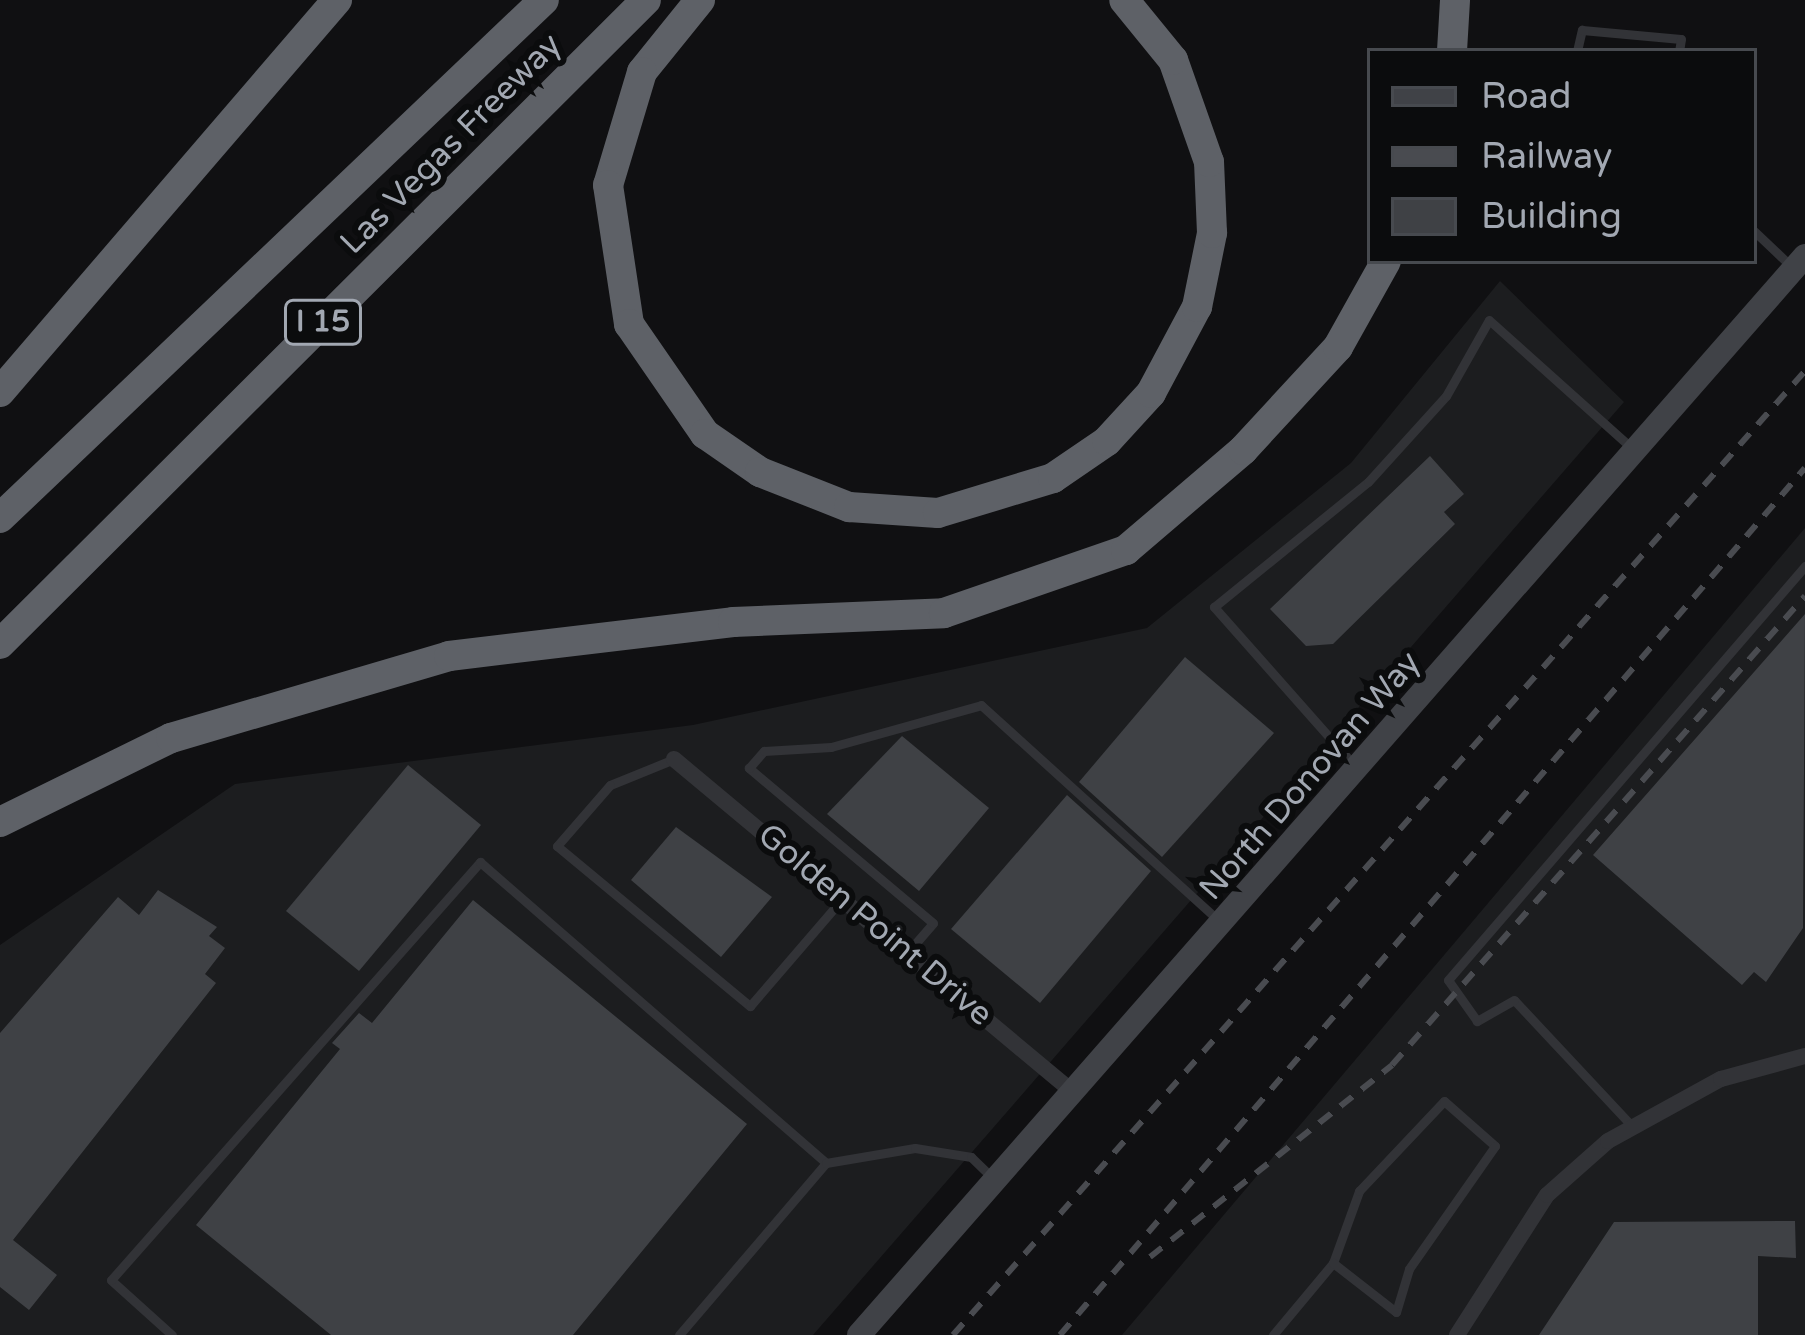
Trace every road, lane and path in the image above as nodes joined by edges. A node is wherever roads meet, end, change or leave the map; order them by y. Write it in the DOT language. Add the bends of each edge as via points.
graph roads {
  1 [pos="309,0"];
  2 [pos="337,0"];
  3 [pos="544,0"];
  4 [pos="646,0"];
  5 [pos="700,0"];
  6 [pos="1124,0"];
  7 [pos="1455,0"];
  8 [pos="1452,48"];
  9 [pos="1578,48"];
  10 [pos="1680,48"];
  11 [pos="287,58"];
  12 [pos="1757,233"];
  13 [pos="1799,262"];
  14 [pos="1384,264"];
  15 [pos="0,392"];
  16 [pos="1633,449"];
  17 [pos="0,518"];
  18 [pos="1805,566"];
  19 [pos="0,644"];
  20 [pos="674,758"];
  21 [pos="1359,771"];
  22 [pos="0,822"];
  23 [pos="843,898"];
  24 [pos="1224,926"];
  25 [pos="908,952"];
  26 [pos="1805,1056"];
  27 [pos="1075,1093"];
  28 [pos="1631,1125"];
  29 [pos="826,1162"];
  30 [pos="995,1180"];
  31 [pos="1333,1263"];
  32 [pos="172,1335"];
  33 [pos="679,1335"];
  34 [pos="859,1335"];
  35 [pos="1273,1335"];
  36 [pos="1457,1335"];
  1 -- 11 [label="highway"];
  2 -- 11 [label="highway"];
  3 -- 17 [label="highway, Las Vegas Freeway / I 15"];
  4 -- 19 [label="highway, Las Vegas Freeway / I 15"];
  5 -- 6 [label="highway" via="642,72 608,185 629,324 705,434 760,472 849,507 938,513 1053,478 1107,441 1151,393 1197,307 1212,233 1209,161 1173,60"];
  7 -- 8 [label="highway"];
  9 -- 10 [label="lane" via="1582,30 1681,39"];
  11 -- 15 [label="highway"];
  12 -- 13 [label="lane"];
  13 -- 16 [label="street, North Donovan Way"];
  14 -- 22 [label="highway" via="1338,347 1243,450 1126,550 944,613 733,622 449,656 171,737"];
  16 -- 21 [label="street, North Donovan Way"];
  16 -- 21 [label="lane" via="1490,320 1446,396 1368,482 1214,607"];
  18 -- 28 [label="lane" via="1448,980 1477,1021 1514,1000"];
  20 -- 23 [label="street, Golden Point Drive"];
  20 -- 23 [label="lane" via="610,785 557,846 750,1006"];
  21 -- 24 [label="street, North Donovan Way"];
  23 -- 25 [label="street, Golden Point Drive"];
  24 -- 25 [label="lane" via="980,705 831,747 764,751 749,768 933,923"];
  24 -- 27 [label="street, North Donovan Way"];
  25 -- 27 [label="street, Golden Point Drive"];
  26 -- 28 [label="street" via="1721,1079"];
  27 -- 30 [label="street, North Donovan Way"];
  28 -- 36 [label="street" via="1547,1195"];
  29 -- 30 [label="lane" via="915,1148 971,1157"];
  29 -- 32 [label="lane" via="480,862 111,1280"];
  29 -- 33 [label="lane"];
  30 -- 34 [label="street, North Donovan Way"];
  31 -- 31 [label="lane" via="1359,1191 1444,1101 1495,1145 1409,1269 1396,1312"];
  31 -- 35 [label="lane"];
}
